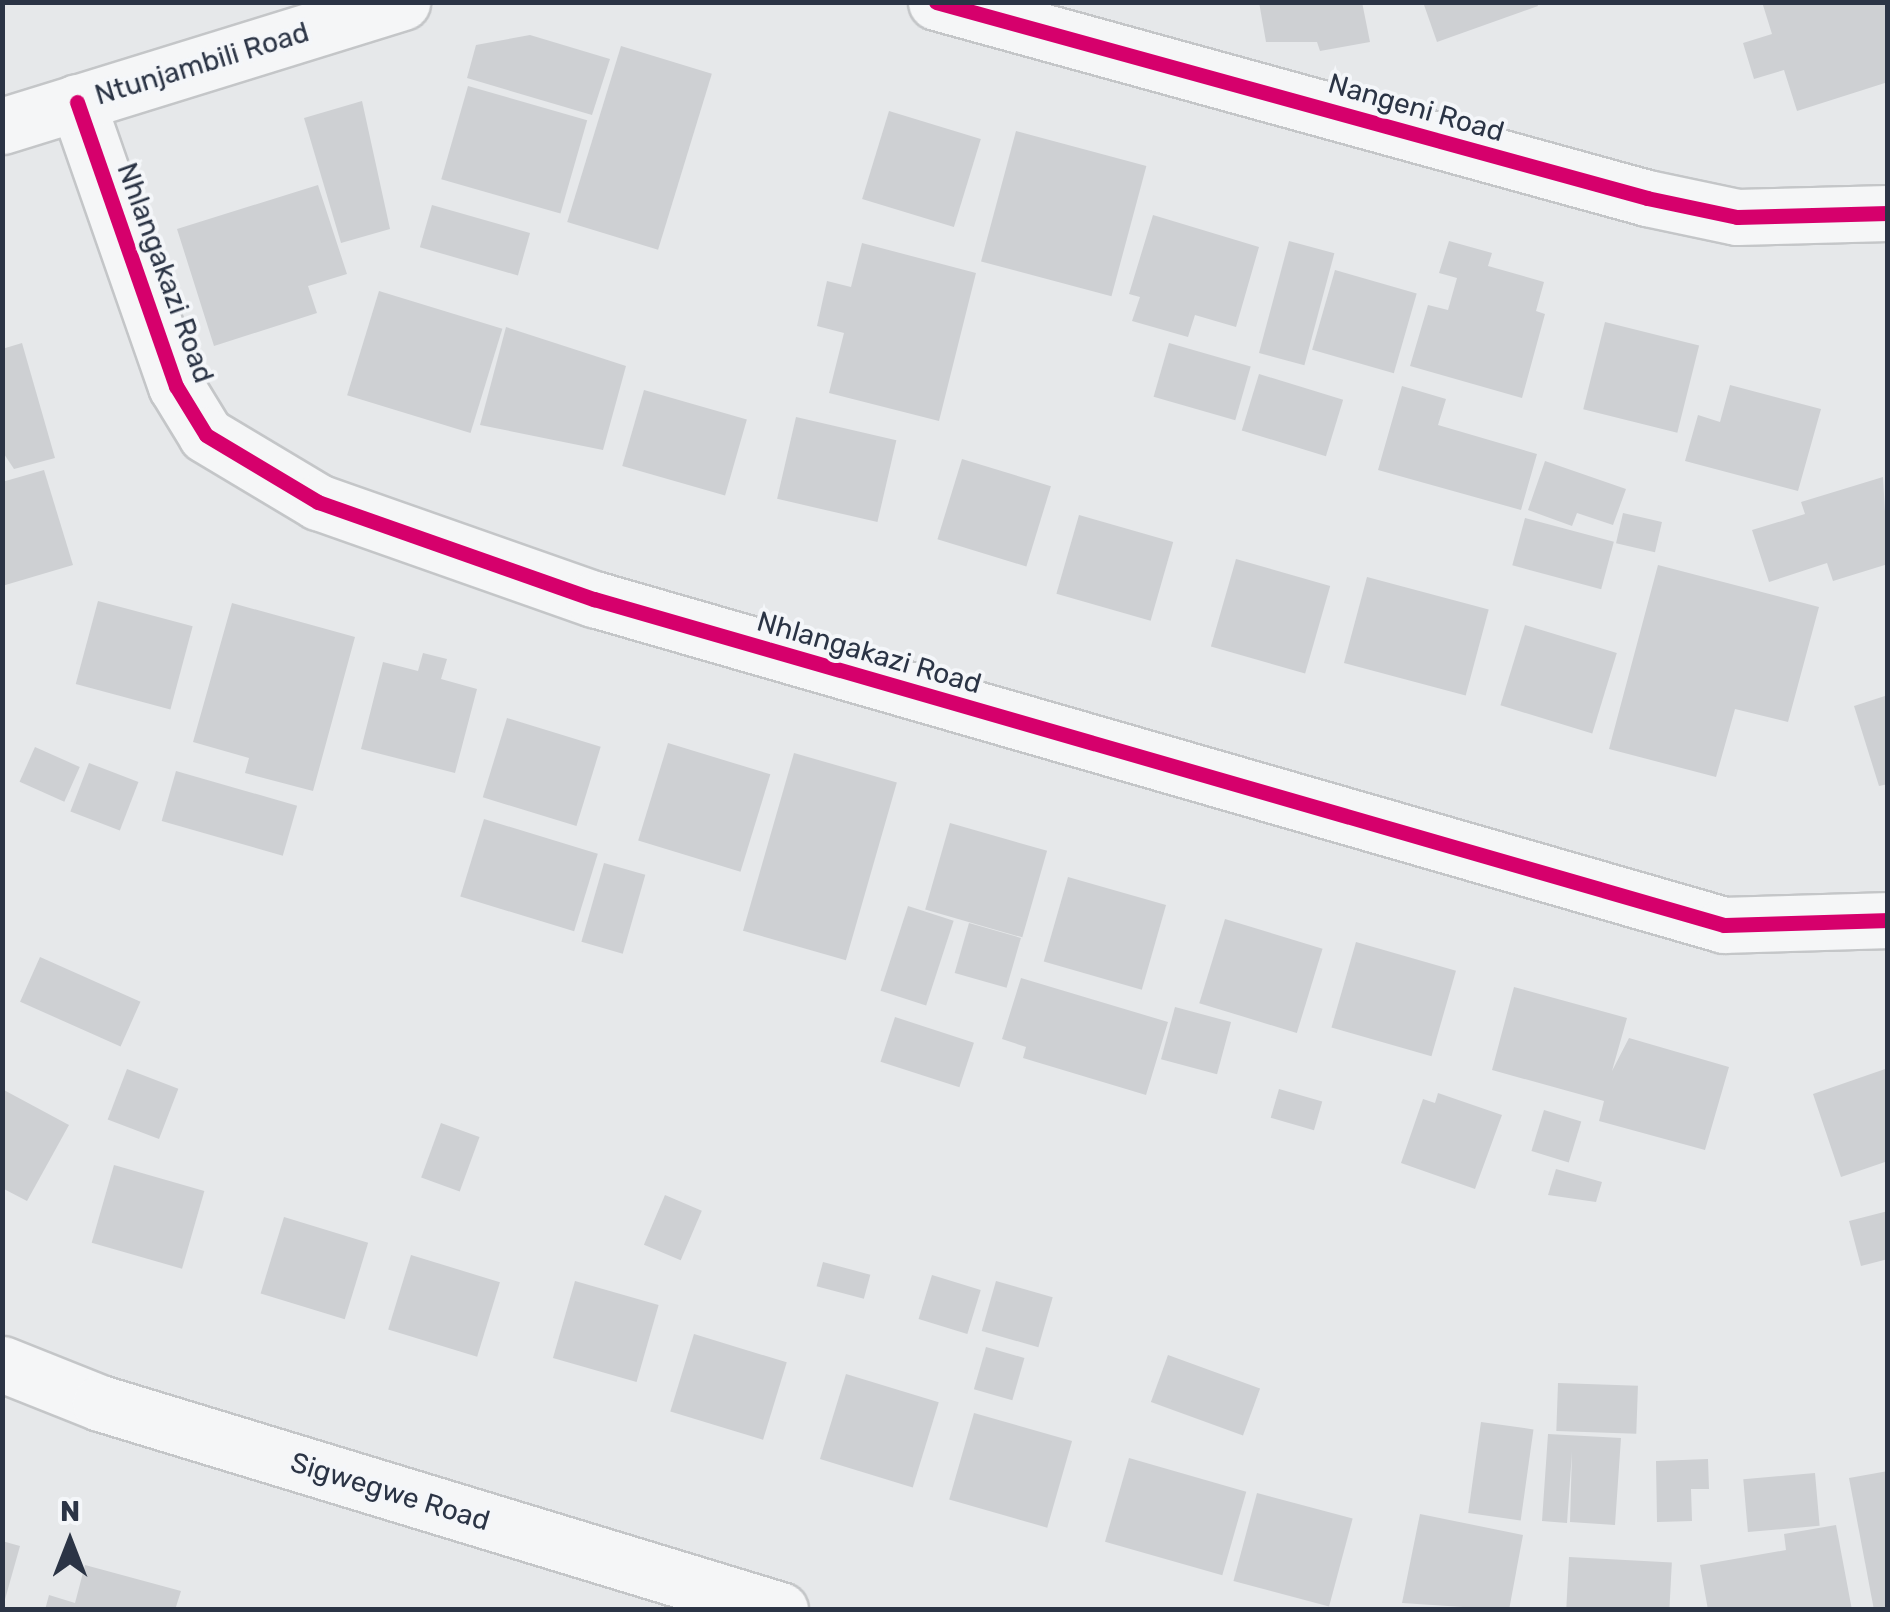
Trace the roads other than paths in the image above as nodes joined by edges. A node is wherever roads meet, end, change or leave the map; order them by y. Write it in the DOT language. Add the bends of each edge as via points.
graph roads {
  1 [pos="402,2"];
  2 [pos="936,2"];
  3 [pos="77,102"];
  4 [pos="2,126"];
  5 [pos="1888,213"];
  6 [pos="1888,920"];
  7 [pos="2,1364"];
  8 [pos="780,1610"];
  1 -- 3 [label="street, Ntunjambili Road"];
  2 -- 5 [label="street, Nangeni Road" via="1646,198 1737,217"];
  3 -- 4 [label="street, Ntunjambili Road"];
  3 -- 6 [label="street, Nhlangakazi Road" via="176,386 206,435 318,502 594,599 1724,925"];
  7 -- 8 [label="street, Sigwegwe Road" via="100,1404"];
}
